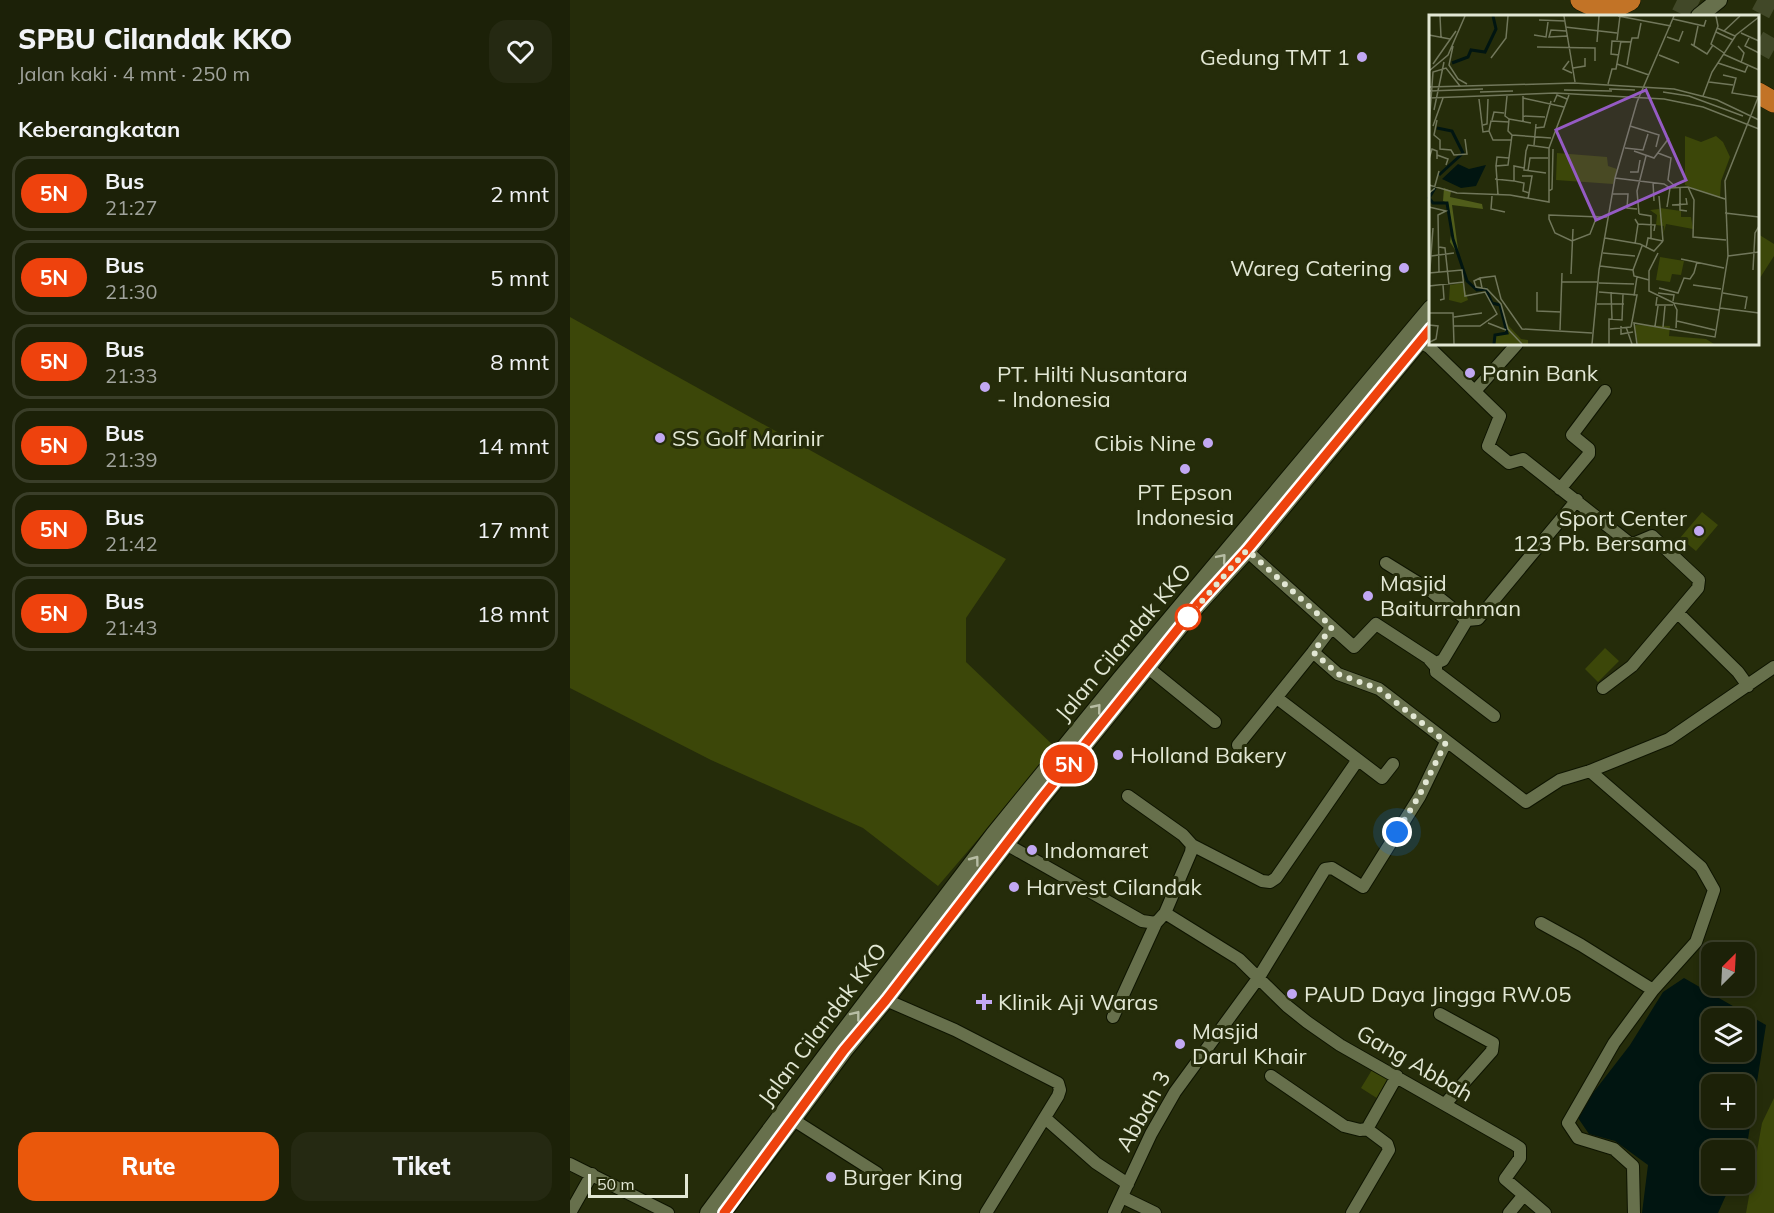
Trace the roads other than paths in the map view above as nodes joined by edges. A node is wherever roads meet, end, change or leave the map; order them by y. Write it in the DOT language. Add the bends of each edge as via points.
graph roads {
  1 [pos="1564,0"];
  2 [pos="1629,0"];
  3 [pos="1719,0"];
  4 [pos="1594,10"];
  5 [pos="1700,15"];
  6 [pos="1429,312"];
  7 [pos="1429,329"];
  8 [pos="1415,336"];
  9 [pos="1516,345"];
  10 [pos="1397,356"];
  11 [pos="1475,391"];
  12 [pos="1605,391"];
  13 [pos="1560,489"];
  14 [pos="1577,500"];
  15 [pos="1247,550"];
  16 [pos="1386,563"];
  17 [pos="1678,613"];
  18 [pos="1467,620"];
  19 [pos="1332,627"];
  20 [pos="1313,652"];
  21 [pos="1428,659"];
  22 [pos="1142,664"];
  23 [pos="1774,667"];
  24 [pos="1748,686"];
  25 [pos="1603,688"];
  26 [pos="1276,698"];
  27 [pos="1494,716"];
  28 [pos="1215,722"];
  29 [pos="1446,742"];
  30 [pos="1238,745"];
  31 [pos="1357,760"];
  32 [pos="1394,764"];
  33 [pos="1590,771"];
  34 [pos="1128,796"];
  35 [pos="999,840"];
  36 [pos="1192,845"];
  37 [pos="1165,913"];
  38 [pos="1156,923"];
  39 [pos="1541,923"];
  40 [pos="917,948"];
  41 [pos="1259,977"];
  42 [pos="1653,990"];
  43 [pos="886,1000"];
  44 [pos="1440,1014"];
  45 [pos="1113,1017"];
  46 [pos="1271,1076"];
  47 [pos="1396,1076"];
  48 [pos="1445,1104"];
  49 [pos="1045,1118"];
  50 [pos="792,1119"];
  51 [pos="1367,1129"];
  52 [pos="570,1164"];
  53 [pos="877,1173"];
  54 [pos="592,1174"];
  55 [pos="1128,1184"];
  56 [pos="1523,1196"];
  57 [pos="1122,1197"];
  58 [pos="570,1213"];
  59 [pos="668,1213"];
  60 [pos="708,1213"];
  61 [pos="723,1213"];
  62 [pos="986,1213"];
  63 [pos="1114,1213"];
  64 [pos="1155,1213"];
  65 [pos="1352,1213"];
  66 [pos="1509,1213"];
  67 [pos="1545,1213"];
  68 [pos="1634,1213"];
  1 -- 4 [label="highway"];
  2 -- 4 [label="highway"];
  3 -- 5 [label="street"];
  6 -- 8 [label="street, Jalan Cilandak KKO"];
  7 -- 8 [label="street, Jalan Cilandak KKO"];
  8 -- 10 [label="street, Jalan Cilandak KKO"];
  8 -- 11 [label="street"];
  9 -- 11 [label="street"];
  10 -- 15 [label="street, Jalan Cilandak KKO"];
  22 -- 10 [label="street, Jalan Cilandak KKO, one-way"];
  11 -- 13 [label="street" via="1500,416 1488,446 1509,463 1523,459"];
  12 -- 13 [label="street" via="1572,435 1589,449 1588,454"];
  13 -- 14 [label="street"];
  14 -- 17 [label="street" via="1633,544 1652,536 1699,580"];
  14 -- 18 [label="street" via="1478,619"];
  15 -- 19 [label="street"];
  15 -- 22 [label="street, Jalan Cilandak KKO"];
  16 -- 18 [label="street"];
  17 -- 24 [label="street"];
  17 -- 25 [label="street" via="1632,666"];
  18 -- 21 [label="street" via="1443,660 1436,663"];
  19 -- 20 [label="street"];
  19 -- 21 [label="street" via="1354,647 1376,624"];
  20 -- 26 [label="street"];
  20 -- 29 [label="street" via="1338,674 1379,689"];
  21 -- 27 [label="street" via="1436,672"];
  22 -- 28 [label="street"];
  22 -- 35 [label="street, Jalan Cilandak KKO"];
  23 -- 24 [label="street"];
  24 -- 33 [label="street" via="1669,739"];
  26 -- 30 [label="street"];
  26 -- 31 [label="street"];
  29 -- 33 [label="street" via="1526,802 1560,780"];
  29 -- 41 [label="street, Abbah 3" via="1419,796 1363,887 1332,868 1325,869"];
  31 -- 32 [label="street" via="1382,778"];
  31 -- 36 [label="street" via="1270,882"];
  33 -- 42 [label="street" via="1701,867 1714,890 1696,942"];
  34 -- 36 [label="street"];
  35 -- 38 [label="street" via="1142,921"];
  35 -- 40 [label="street, Jalan Cilandak KKO"];
  36 -- 37 [label="street"];
  37 -- 38 [label="street"];
  37 -- 41 [label="street, Gang Abbah" via="1239,959"];
  38 -- 45 [label="street"];
  39 -- 42 [label="street"];
  40 -- 43 [label="street, Jalan Cilandak KKO"];
  60 -- 40 [label="street, Jalan Cilandak KKO, one-way" via="835,1043"];
  41 -- 47 [label="street, Gang Abbah" via="1307,1022"];
  41 -- 55 [label="street, Abbah 3" via="1175,1092 1150,1134"];
  42 -- 68 [label="street" via="1614,1043 1568,1123 1578,1138 1614,1149 1633,1166"];
  43 -- 49 [label="street" via="1058,1083 1060,1090"];
  43 -- 50 [label="street, Jalan Cilandak KKO"];
  44 -- 48 [label="street" via="1494,1047"];
  46 -- 51 [label="street" via="1344,1126"];
  47 -- 48 [label="street, Gang Abbah"];
  47 -- 51 [label="street"];
  48 -- 56 [label="street, Gang Abbah" via="1520,1148 1520,1158 1505,1179"];
  49 -- 55 [label="street" via="1096,1163"];
  49 -- 62 [label="street"];
  50 -- 53 [label="street"];
  50 -- 61 [label="street, Jalan Cilandak KKO"];
  51 -- 65 [label="street" via="1389,1150"];
  52 -- 54 [label="street"];
  54 -- 58 [label="street"];
  54 -- 59 [label="street"];
  55 -- 57 [label="street, Abbah 3"];
  56 -- 66 [label="street"];
  56 -- 67 [label="street, Gang Abbah"];
  57 -- 63 [label="street, Abbah 3"];
  57 -- 64 [label="street"];
}
